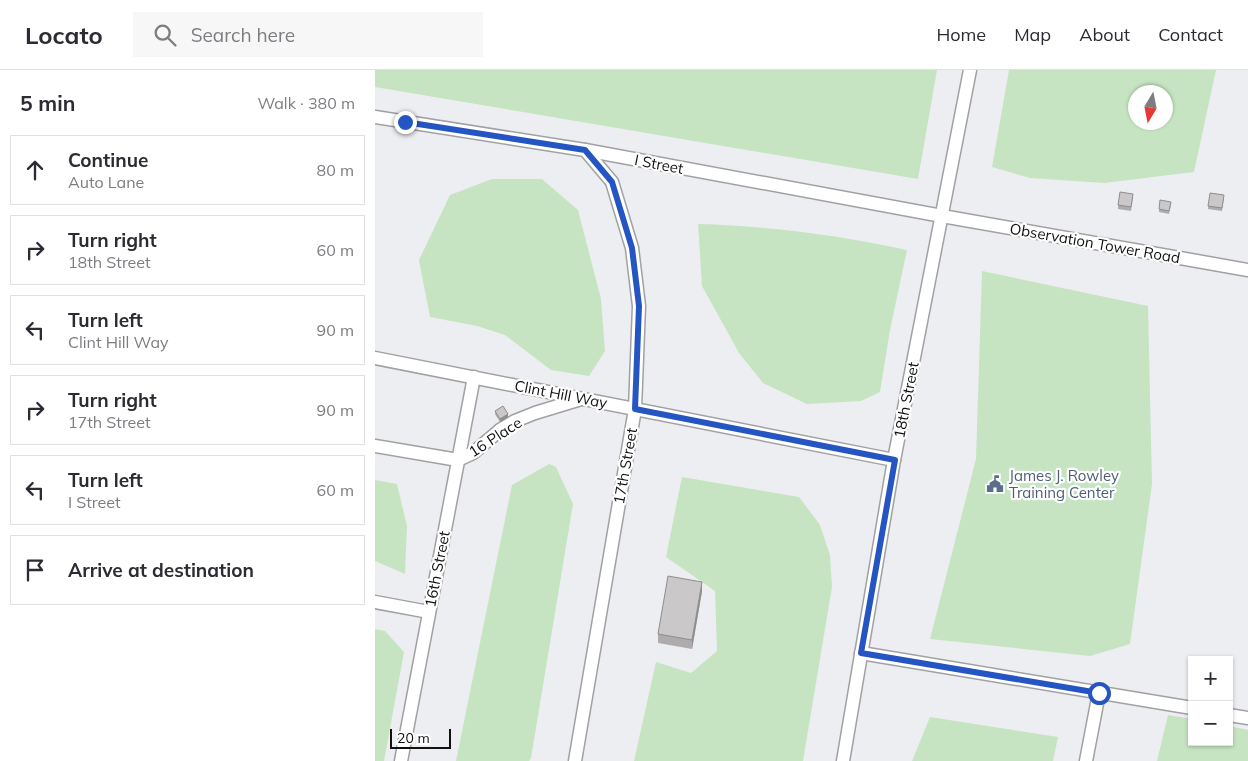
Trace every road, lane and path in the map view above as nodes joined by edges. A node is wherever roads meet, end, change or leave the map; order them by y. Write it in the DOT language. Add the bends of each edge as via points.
graph roads {
  1 [pos="970,70"];
  2 [pos="375,117"];
  3 [pos="585,150"];
  4 [pos="942,216"];
  5 [pos="1248,270"];
  6 [pos="375,358"];
  7 [pos="474,377"];
  8 [pos="584,398"];
  9 [pos="635,409"];
  10 [pos="375,446"];
  11 [pos="458,460"];
  12 [pos="895,460"];
  13 [pos="375,602"];
  14 [pos="429,612"];
  15 [pos="861,653"];
  16 [pos="1099,693"];
  17 [pos="1188,707"];
  18 [pos="1233,716"];
  19 [pos="1248,718"];
  20 [pos="401,761"];
  21 [pos="575,761"];
  22 [pos="843,761"];
  23 [pos="1086,761"];
  1 -- 4 [label="lane, 18th Street"];
  2 -- 3 [label="lane, I Street"];
  3 -- 4 [label="lane, I Street"];
  3 -- 9 [label="lane, 17th Street" via="612,182 632,248 639,306"];
  4 -- 5 [label="lane, Observation Tower Road"];
  4 -- 12 [label="lane, 18th Street"];
  6 -- 7 [label="lane, Clint Hill Way"];
  7 -- 8 [label="lane, Clint Hill Way"];
  7 -- 11 [label="lane, 16th Street"];
  8 -- 9 [label="lane, Clint Hill Way"];
  8 -- 11 [label="lane, 16 Place" via="515,421 473,453"];
  9 -- 12 [label="lane, Clint Hill Way"];
  9 -- 21 [label="lane, 17th Street"];
  10 -- 11 [label="lane, 16 Place"];
  11 -- 14 [label="lane, 16th Street"];
  12 -- 15 [label="lane, 18th Street"];
  13 -- 14 [label="lane"];
  14 -- 20 [label="lane, 16th Street"];
  15 -- 16 [label="lane"];
  15 -- 22 [label="lane, 18th Street"];
  16 -- 17 [label="lane"];
  16 -- 23 [label="lane"];
  18 -- 19 [label="lane"];
}
